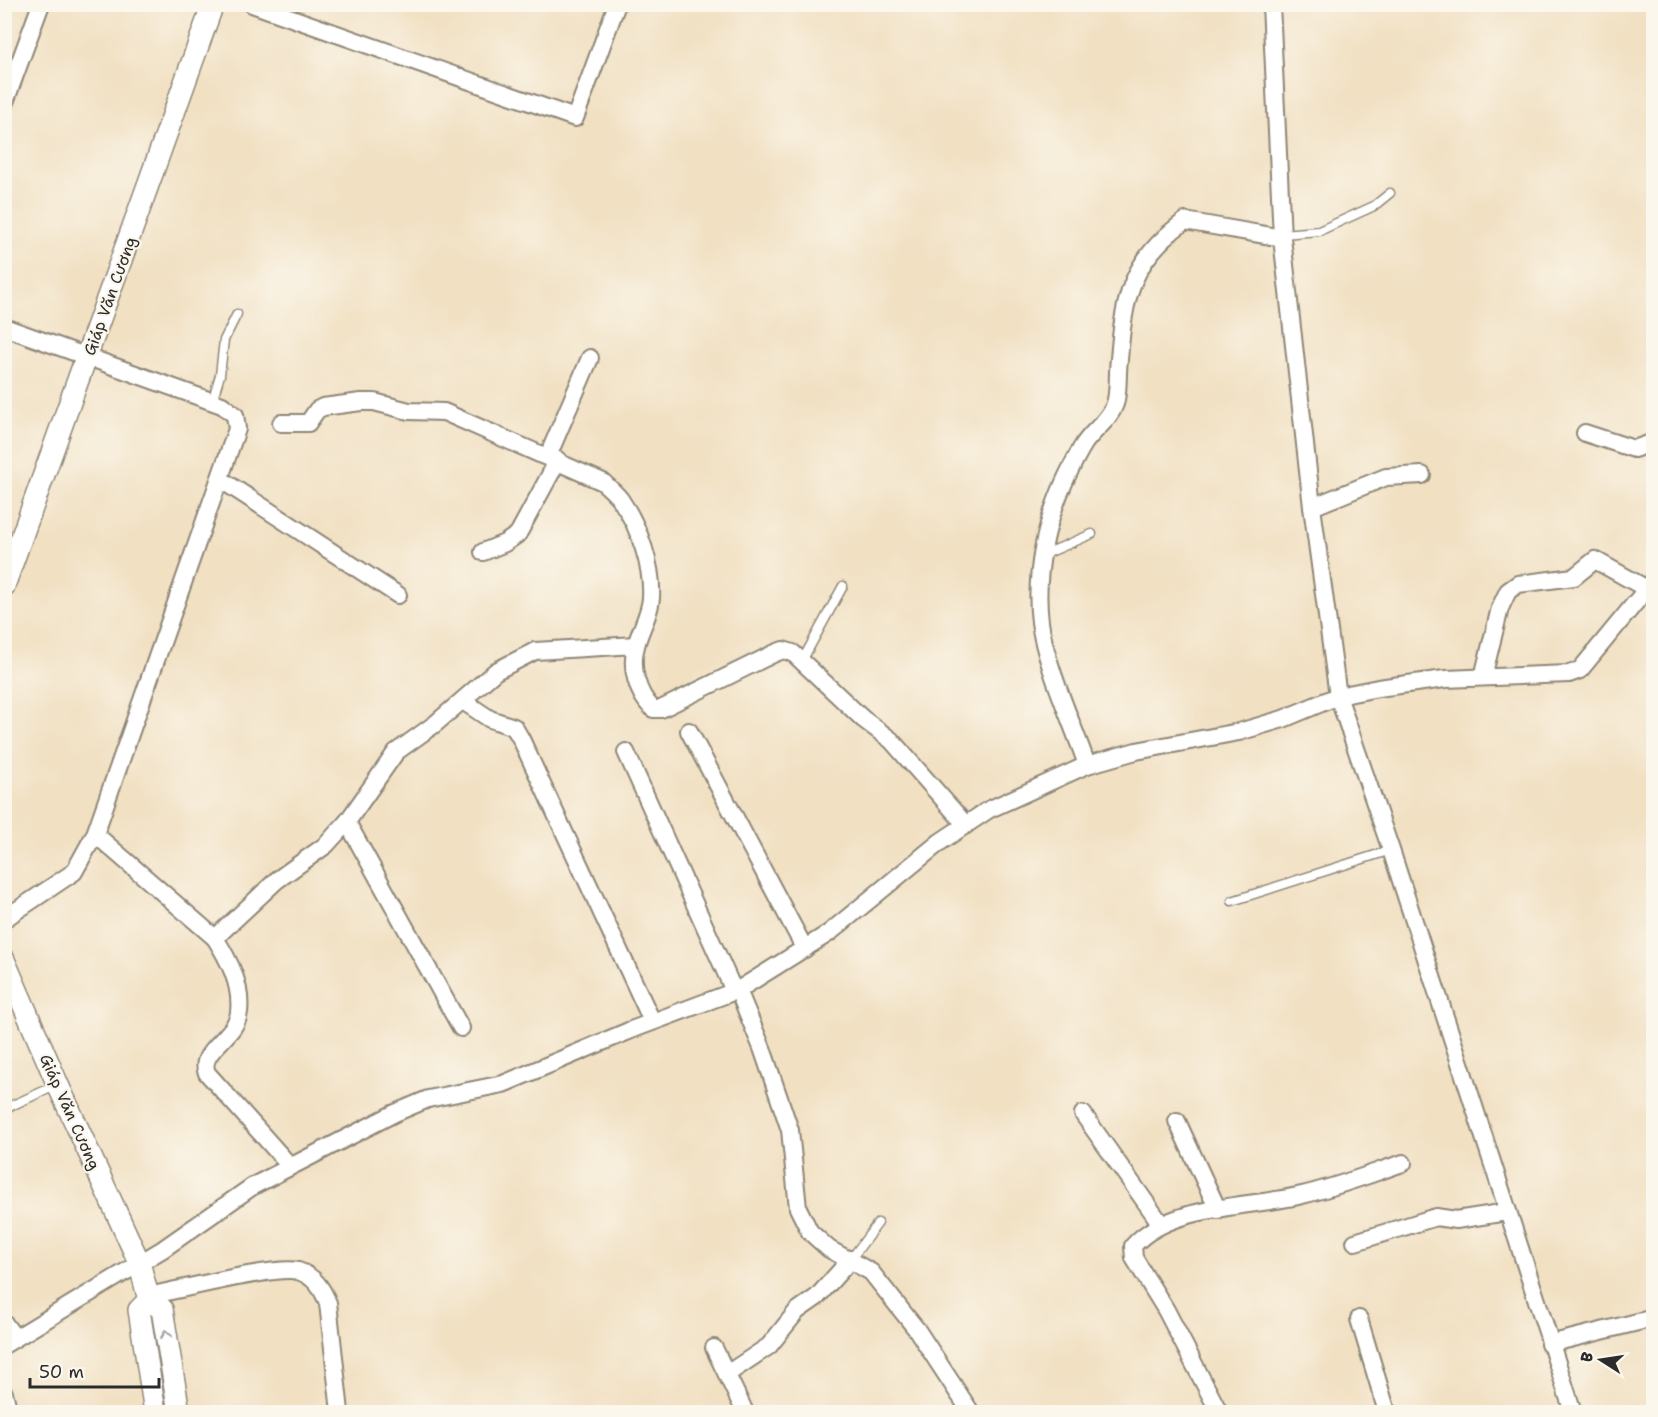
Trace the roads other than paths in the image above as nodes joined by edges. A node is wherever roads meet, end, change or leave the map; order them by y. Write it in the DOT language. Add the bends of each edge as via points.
graph roads {
  1 [pos="41,4"];
  2 [pos="213,4"];
  3 [pos="252,4"];
  4 [pos="617,4"];
  5 [pos="1271,4"];
  6 [pos="4,105"];
  7 [pos="1390,193"];
  8 [pos="1282,236"];
  9 [pos="237,314"];
  10 [pos="4,327"];
  11 [pos="88,357"];
  12 [pos="590,358"];
  13 [pos="212,402"];
  14 [pos="281,423"];
  15 [pos="1585,433"];
  16 [pos="1653,442"];
  17 [pos="553,458"];
  18 [pos="1422,475"];
  19 [pos="220,479"];
  20 [pos="1312,507"];
  21 [pos="1092,534"];
  22 [pos="483,552"];
  23 [pos="1042,555"];
  24 [pos="1650,584"];
  25 [pos="4,586"];
  26 [pos="843,586"];
  27 [pos="398,595"];
  28 [pos="636,645"];
  29 [pos="802,661"];
  30 [pos="1483,677"];
  31 [pos="1338,696"];
  32 [pos="463,701"];
  33 [pos="689,731"];
  34 [pos="626,752"];
  35 [pos="1087,765"];
  36 [pos="347,822"];
  37 [pos="966,825"];
  38 [pos="95,834"];
  39 [pos="1391,850"];
  40 [pos="1232,901"];
  41 [pos="4,919"];
  42 [pos="215,938"];
  43 [pos="805,949"];
  44 [pos="4,960"];
  45 [pos="736,990"];
  46 [pos="652,1021"];
  47 [pos="460,1028"];
  48 [pos="58,1085"];
  49 [pos="4,1109"];
  50 [pos="1083,1114"];
  51 [pos="1177,1121"];
  52 [pos="1403,1163"];
  53 [pos="290,1166"];
  54 [pos="1218,1210"];
  55 [pos="1507,1212"];
  56 [pos="878,1223"];
  57 [pos="1161,1224"];
  58 [pos="1355,1242"];
  59 [pos="851,1259"];
  60 [pos="139,1262"];
  61 [pos="148,1298"];
  62 [pos="1359,1319"];
  63 [pos="4,1323"];
  64 [pos="1650,1324"];
  65 [pos="10,1341"];
  66 [pos="1549,1344"];
  67 [pos="714,1348"];
  68 [pos="727,1374"];
  69 [pos="4,1393"];
  70 [pos="970,1411"];
  71 [pos="9,1413"];
  72 [pos="155,1413"];
  73 [pos="179,1413"];
  74 [pos="340,1413"];
  75 [pos="745,1413"];
  76 [pos="1219,1413"];
  77 [pos="1387,1413"];
  78 [pos="1573,1413"];
  1 -- 6 [label="street"];
  2 -- 11 [label="street, Giáp Văn Cương"];
  3 -- 4 [label="street" via="575,118"];
  5 -- 8 [label="street"];
  7 -- 8 [label="lane" via="1374,206 1319,231"];
  8 -- 20 [label="street"];
  8 -- 23 [label="street" via="1185,221 1148,253 1135,274 1123,315 1115,404 1085,443 1066,478"];
  9 -- 13 [label="lane" via="224,340"];
  10 -- 11 [label="street"];
  11 -- 13 [label="street"];
  11 -- 25 [label="street, Giáp Văn Cương"];
  12 -- 17 [label="street"];
  13 -- 19 [label="street" via="235,415 237,429"];
  14 -- 17 [label="street" via="308,423 323,407 374,402 409,411 452,414"];
  15 -- 16 [label="street" via="1634,449"];
  17 -- 22 [label="street" via="518,534"];
  17 -- 28 [label="street" via="603,482 622,501 638,536 649,572 651,598"];
  18 -- 20 [label="street" via="1386,477"];
  19 -- 27 [label="street"];
  19 -- 38 [label="street"];
  20 -- 31 [label="street"];
  21 -- 23 [label="lane"];
  23 -- 35 [label="street" via="1037,592 1040,625"];
  24 -- 30 [label="street" via="1580,670 1569,674"];
  24 -- 30 [label="street" via="1595,560 1574,577 1518,584 1508,591 1500,608"];
  26 -- 29 [label="lane"];
  28 -- 29 [label="street" via="636,679 644,701 653,709 661,709 783,650"];
  28 -- 32 [label="street" via="535,651 496,671"];
  29 -- 37 [label="street" via="891,740"];
  30 -- 31 [label="street" via="1413,682"];
  31 -- 35 [label="street" via="1239,732 1136,751"];
  31 -- 39 [label="street"];
  32 -- 36 [label="street" via="396,752"];
  32 -- 46 [label="street" via="490,719 513,727 521,739"];
  33 -- 43 [label="street"];
  34 -- 45 [label="street"];
  35 -- 37 [label="street" via="988,810"];
  36 -- 42 [label="street"];
  36 -- 47 [label="street"];
  37 -- 43 [label="street"];
  38 -- 41 [label="street" via="74,872"];
  38 -- 42 [label="street"];
  39 -- 40 [label="lane"];
  39 -- 55 [label="street"];
  42 -- 53 [label="street" via="238,987 239,1014 203,1065"];
  43 -- 45 [label="street"];
  44 -- 48 [label="street, Giáp Văn Cương"];
  45 -- 46 [label="street"];
  45 -- 59 [label="street" via="762,1048 790,1130 798,1208 810,1232 829,1249"];
  46 -- 53 [label="street" via="503,1084 428,1099"];
  48 -- 49 [label="lane"];
  48 -- 60 [label="street, Giáp Văn Cương"];
  50 -- 57 [label="street"];
  51 -- 54 [label="street"];
  52 -- 54 [label="street" via="1299,1196"];
  53 -- 60 [label="street"];
  54 -- 57 [label="street"];
  55 -- 58 [label="street" via="1456,1220 1436,1217"];
  55 -- 66 [label="street"];
  56 -- 59 [label="lane"];
  57 -- 76 [label="street" via="1133,1246 1134,1258 1166,1310"];
  59 -- 68 [label="street" via="817,1297 797,1311 769,1346"];
  59 -- 70 [label="street" via="871,1272 896,1300"];
  60 -- 61 [label="street, Giáp Văn Cương"];
  60 -- 65 [label="street"];
  61 -- 72 [label="street" via="139,1310"];
  73 -- 61 [label="street, one-way" via="162,1309"];
  61 -- 74 [label="street" via="287,1269 312,1278 323,1289 328,1303"];
  62 -- 77 [label="street"];
  63 -- 65 [label="street"];
  64 -- 66 [label="street"];
  66 -- 78 [label="street"];
  67 -- 68 [label="street"];
  68 -- 75 [label="street"];
  69 -- 71 [label="street"];
}
